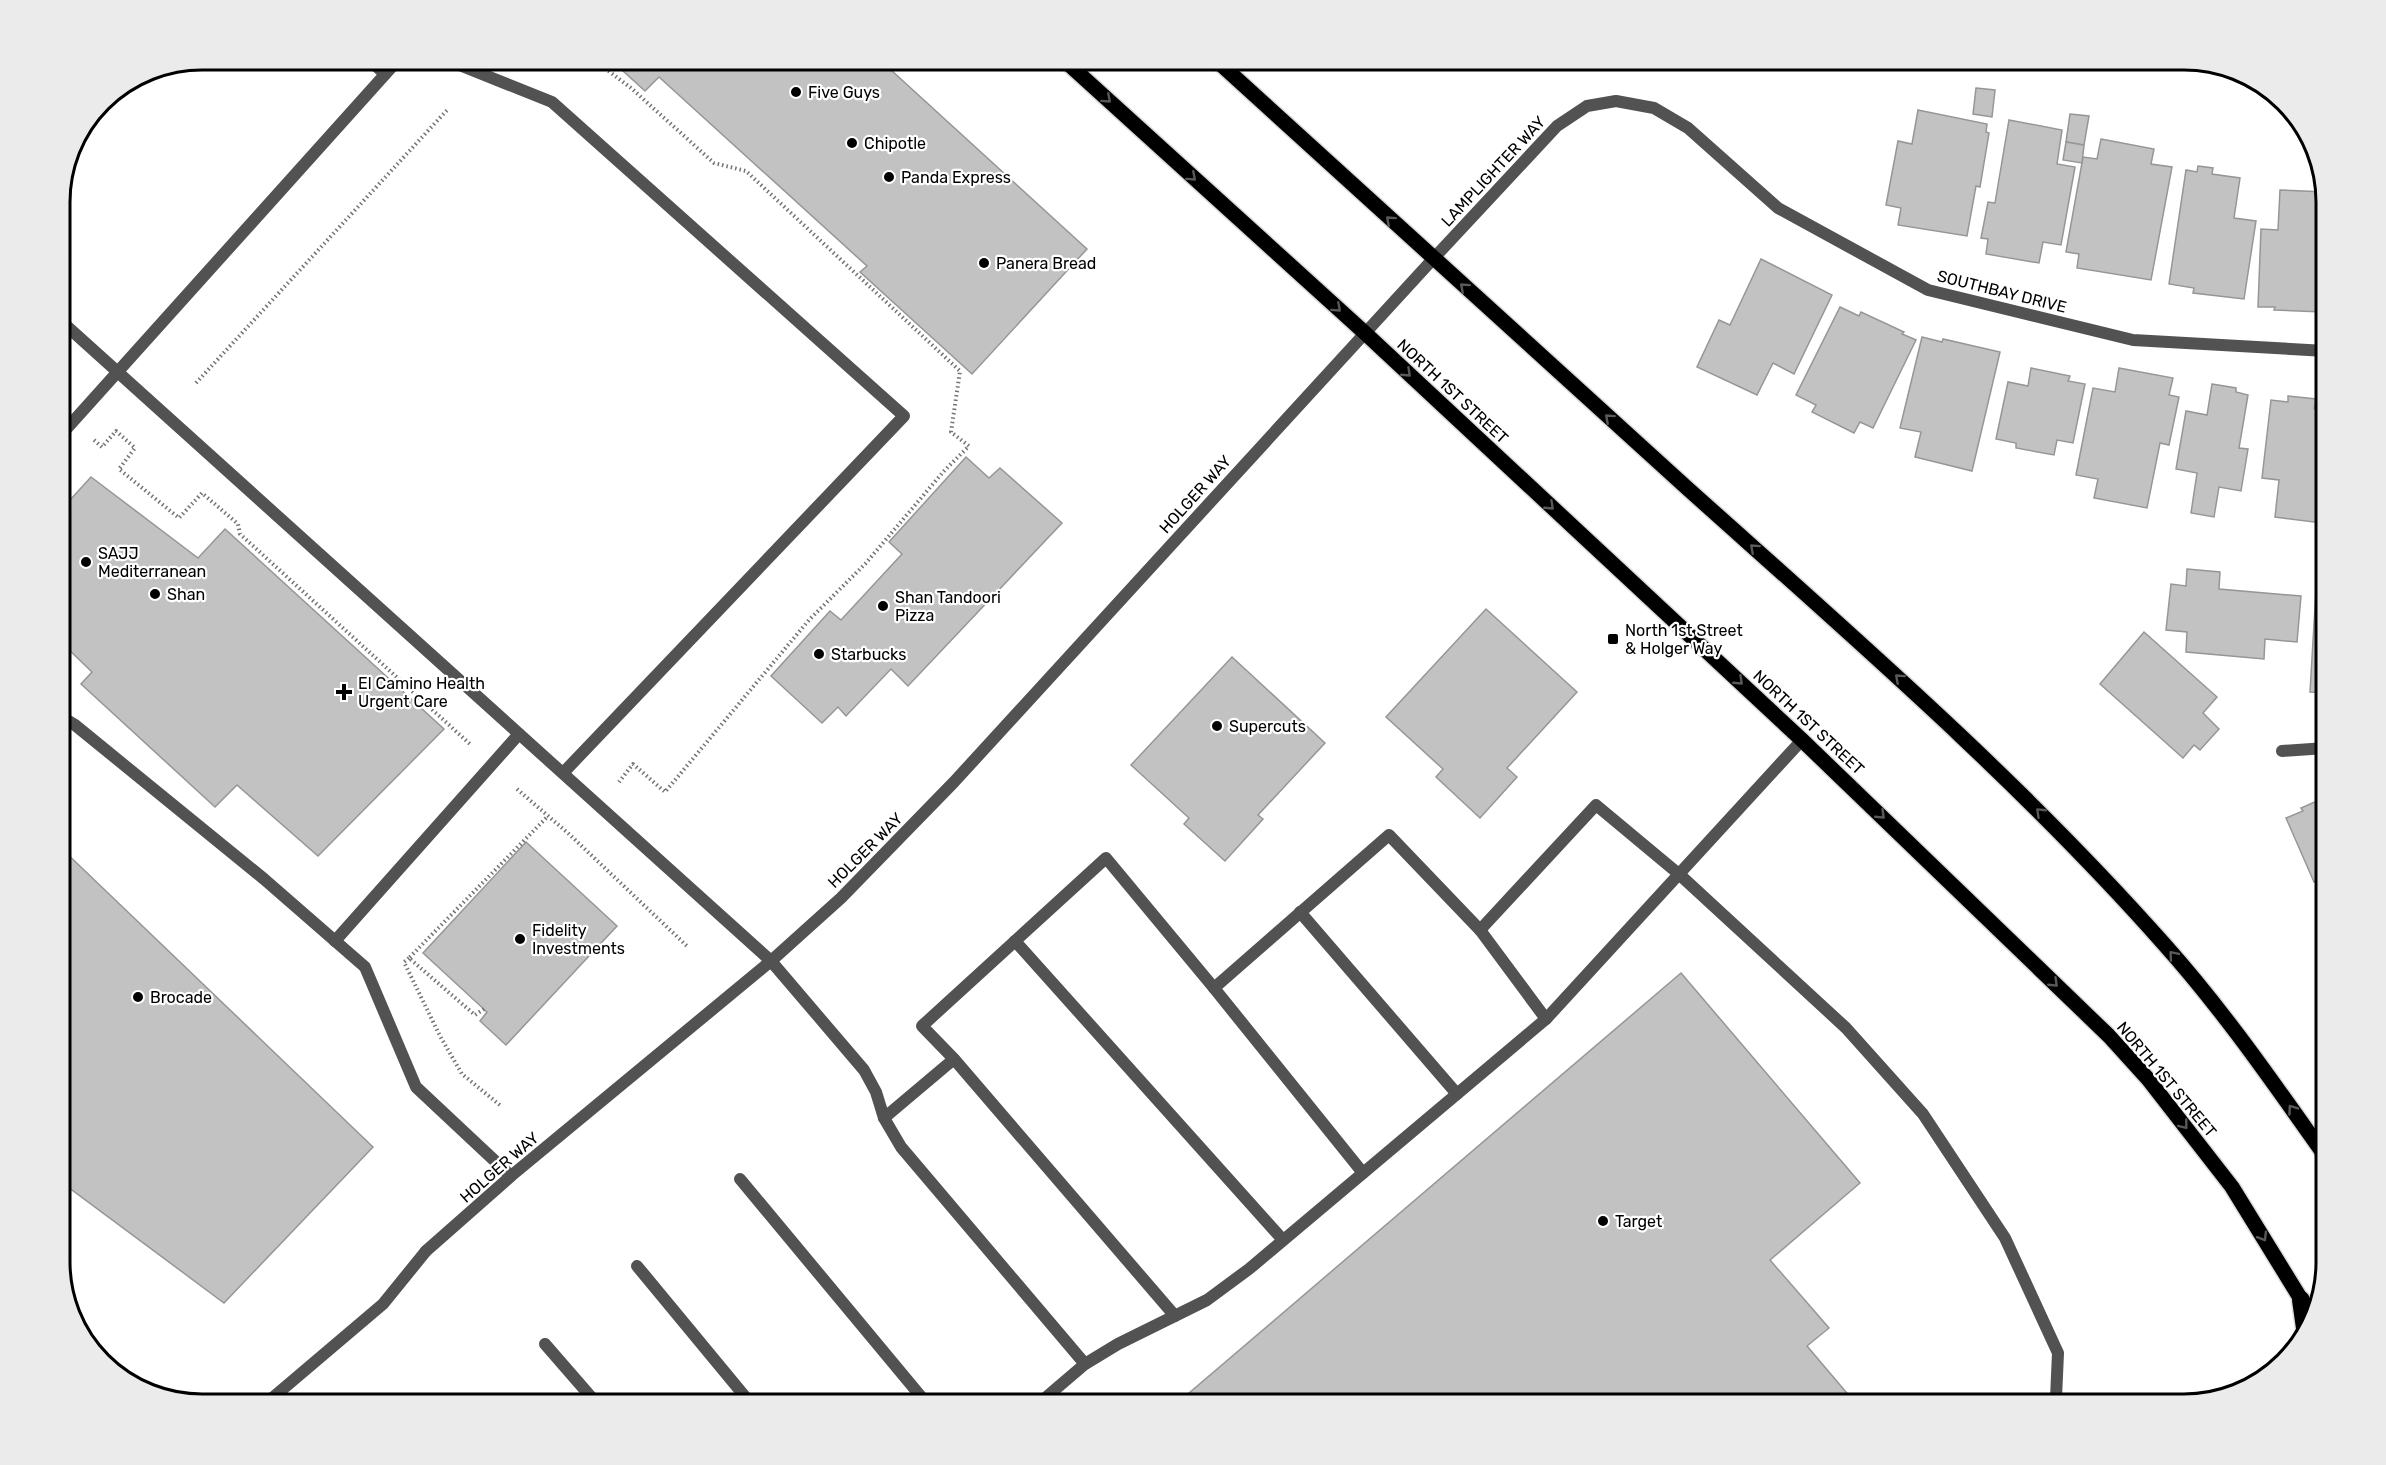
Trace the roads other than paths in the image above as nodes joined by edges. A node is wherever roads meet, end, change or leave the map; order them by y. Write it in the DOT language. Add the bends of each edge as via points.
graph roads {
  1 [pos="1227,70"];
  2 [pos="381,71"];
  3 [pos="388,71"];
  4 [pos="474,71"];
  5 [pos="1077,71"];
  6 [pos="385,74"];
  7 [pos="1616,101"];
  8 [pos="1433,259"];
  9 [pos="71,330"];
  10 [pos="1365,333"];
  11 [pos="2315,350"];
  12 [pos="117,372"];
  13 [pos="71,424"];
  14 [pos="71,723"];
  15 [pos="519,734"];
  16 [pos="1802,740"];
  17 [pos="2316,749"];
  18 [pos="2282,751"];
  19 [pos="563,773"];
  20 [pos="1680,875"];
  21 [pos="1300,912"];
  22 [pos="1480,930"];
  23 [pos="335,941"];
  24 [pos="1015,941"];
  25 [pos="771,961"];
  26 [pos="1214,988"];
  27 [pos="1546,1019"];
  28 [pos="954,1059"];
  29 [pos="1457,1094"];
  30 [pos="884,1118"];
  31 [pos="2316,1143"];
  32 [pos="1363,1173"];
  33 [pos="511,1176"];
  34 [pos="740,1179"];
  35 [pos="1283,1240"];
  36 [pos="637,1266"];
  37 [pos="2301,1300"];
  38 [pos="2306,1309"];
  39 [pos="1175,1316"];
  40 [pos="2303,1317"];
  41 [pos="545,1344"];
  42 [pos="1085,1364"];
  43 [pos="277,1394"];
  44 [pos="588,1394"];
  45 [pos="743,1394"];
  46 [pos="919,1394"];
  47 [pos="1050,1394"];
  48 [pos="2055,1394"];
  8 -- 1 [label="main road, one-way"];
  2 -- 6 [label="street"];
  3 -- 6 [label="street"];
  4 -- 19 [label="street" via="552,102 904,416"];
  5 -- 10 [label="main road, NORTH 1ST STREET, one-way"];
  6 -- 12 [label="street"];
  7 -- 8 [label="street, LAMPLIGHTER WAY" via="1587,106 1557,126"];
  7 -- 11 [label="street, SOUTHBAY DRIVE" via="1654,108 1688,129 1778,208 1928,290 2133,340"];
  8 -- 10 [label="street, HOLGER WAY"];
  31 -- 8 [label="main road, one-way" via="2241,1037 2166,946 2068,840 1943,717"];
  9 -- 12 [label="street"];
  10 -- 16 [label="main road, NORTH 1ST STREET, one-way"];
  10 -- 25 [label="street, HOLGER WAY" via="946,790 841,898"];
  12 -- 13 [label="street"];
  12 -- 15 [label="street"];
  14 -- 23 [label="street"];
  15 -- 19 [label="street"];
  15 -- 23 [label="street"];
  16 -- 20 [label="street"];
  16 -- 37 [label="main road, NORTH 1ST STREET, one-way" via="2109,1036 2148,1079 2232,1187"];
  17 -- 18 [label="street"];
  19 -- 25 [label="street"];
  20 -- 22 [label="street" via="1596,805"];
  20 -- 27 [label="street"];
  20 -- 48 [label="street" via="1845,1028 1923,1114 2004,1238 2058,1353"];
  21 -- 22 [label="street" via="1389,835"];
  21 -- 26 [label="street"];
  21 -- 29 [label="street"];
  22 -- 27 [label="street"];
  23 -- 33 [label="street" via="365,967 416,1087"];
  24 -- 26 [label="street" via="1106,858"];
  24 -- 28 [label="street" via="922,1026"];
  24 -- 35 [label="street"];
  25 -- 30 [label="street" via="864,1070"];
  25 -- 33 [label="street, HOLGER WAY"];
  26 -- 32 [label="street"];
  27 -- 29 [label="street"];
  28 -- 30 [label="street"];
  28 -- 39 [label="street"];
  29 -- 32 [label="street"];
  30 -- 42 [label="street" via="901,1148"];
  32 -- 35 [label="street"];
  33 -- 43 [label="street, HOLGER WAY" via="426,1251 383,1304"];
  34 -- 46 [label="street"];
  35 -- 39 [label="street" via="1207,1300"];
  36 -- 45 [label="street"];
  37 -- 38 [label="main road, NORTH 1ST STREET"];
  37 -- 40 [label="highway"];
  39 -- 42 [label="street"];
  41 -- 44 [label="street"];
  42 -- 47 [label="street"];
}
